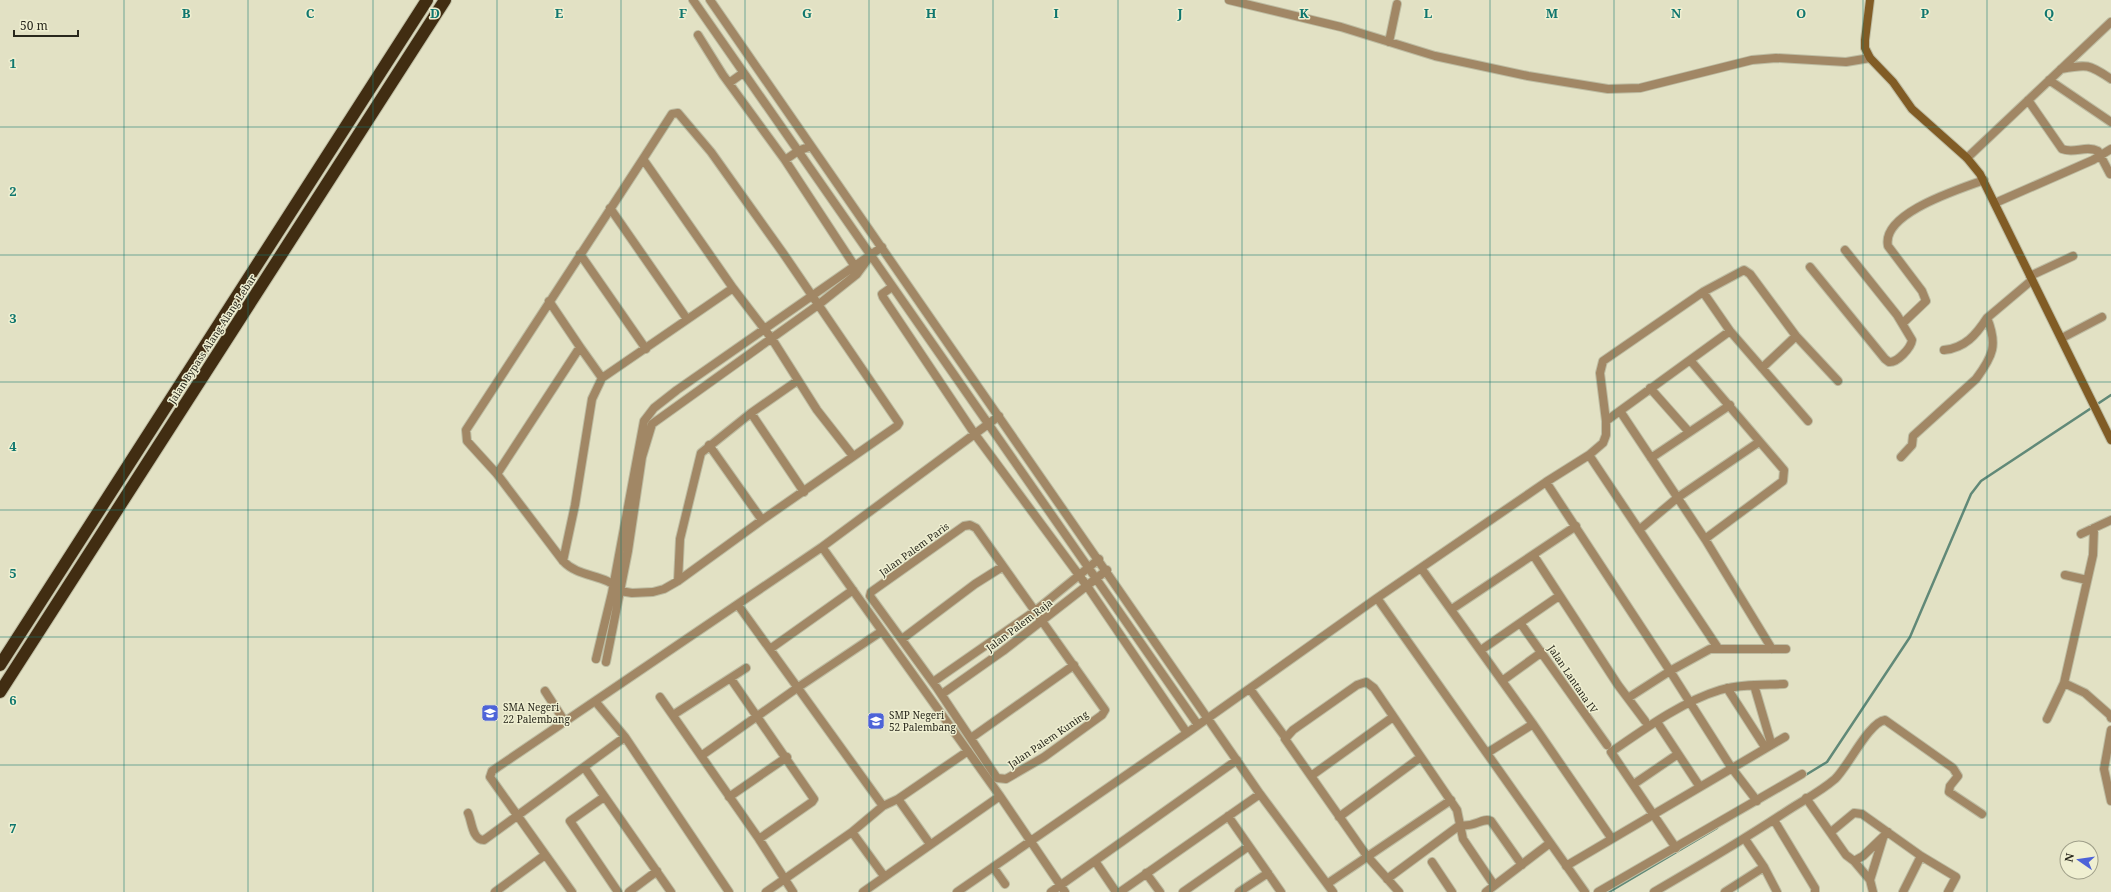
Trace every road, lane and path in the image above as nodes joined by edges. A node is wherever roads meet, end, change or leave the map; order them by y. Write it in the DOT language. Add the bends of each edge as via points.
graph roads {
  1 [pos="427,0"];
  2 [pos="445,0"];
  3 [pos="693,0"];
  4 [pos="710,0"];
  5 [pos="1229,0"];
  6 [pos="1870,0"];
  7 [pos="1397,4"];
  8 [pos="2111,22"];
  9 [pos="698,35"];
  10 [pos="1388,42"];
  11 [pos="1870,58"];
  12 [pos="2061,69"];
  13 [pos="743,73"];
  14 [pos="2111,79"];
  15 [pos="2049,80"];
  16 [pos="729,83"];
  17 [pos="2028,100"];
  18 [pos="2111,122"];
  19 [pos="811,146"];
  20 [pos="2111,149"];
  21 [pos="798,151"];
  22 [pos="2101,155"];
  23 [pos="643,158"];
  24 [pos="1967,158"];
  25 [pos="784,160"];
  26 [pos="2110,174"];
  27 [pos="1984,180"];
  28 [pos="1995,203"];
  29 [pos="610,208"];
  30 [pos="882,247"];
  31 [pos="1845,250"];
  32 [pos="580,254"];
  33 [pos="871,255"];
  34 [pos="2073,256"];
  35 [pos="854,265"];
  36 [pos="1810,267"];
  37 [pos="2031,278"];
  38 [pos="892,287"];
  39 [pos="733,288"];
  40 [pos="1703,292"];
  41 [pos="812,296"];
  42 [pos="549,301"];
  43 [pos="818,305"];
  44 [pos="230,307"];
  45 [pos="242,315"];
  46 [pos="2102,317"];
  47 [pos="1987,318"];
  48 [pos="688,319"];
  49 [pos="1902,323"];
  50 [pos="764,330"];
  51 [pos="1730,331"];
  52 [pos="1796,336"];
  53 [pos="2062,338"];
  54 [pos="772,340"];
  55 [pos="580,347"];
  56 [pos="646,349"];
  57 [pos="1944,350"];
  58 [pos="1690,360"];
  59 [pos="1762,368"];
  60 [pos="602,378"];
  61 [pos="798,381"];
  62 [pos="1838,382"];
  63 [pos="1650,388"];
  64 [pos="1730,405"];
  65 [pos="654,408"];
  66 [pos="1620,411"];
  67 [pos="751,413"];
  68 [pos="664,415"];
  69 [pos="999,416"];
  70 [pos="1606,421"];
  71 [pos="1808,421"];
  72 [pos="987,425"];
  73 [pos="1689,432"];
  74 [pos="974,433"];
  75 [pos="2111,440"];
  76 [pos="1759,442"];
  77 [pos="710,445"];
  78 [pos="1589,455"];
  79 [pos="853,456"];
  80 [pos="1901,457"];
  81 [pos="1651,458"];
  82 [pos="497,474"];
  83 [pos="1546,482"];
  84 [pos="804,492"];
  85 [pos="1677,498"];
  86 [pos="762,520"];
  87 [pos="2111,520"];
  88 [pos="1576,526"];
  89 [pos="2094,528"];
  90 [pos="1639,530"];
  91 [pos="2081,534"];
  92 [pos="1704,539"];
  93 [pos="822,546"];
  94 [pos="1534,556"];
  95 [pos="1099,559"];
  96 [pos="563,561"];
  97 [pos="1002,567"];
  98 [pos="1089,568"];
  99 [pos="1422,568"];
  100 [pos="1107,570"];
  101 [pos="1078,575"];
  102 [pos="2065,575"];
  103 [pos="1096,579"];
  104 [pos="2087,580"];
  105 [pos="678,581"];
  106 [pos="614,583"];
  107 [pos="1087,586"];
  108 [pos="853,590"];
  109 [pos="620,591"];
  110 [pos="1559,596"];
  111 [pos="1377,598"];
  112 [pos="738,605"];
  113 [pos="1452,609"];
  114 [pos="1035,611"];
  115 [pos="1042,622"];
  116 [pos="1521,624"];
  117 [pos="882,631"];
  118 [pos="902,639"];
  119 [pos="1718,648"];
  120 [pos="770,649"];
  121 [pos="1772,649"];
  122 [pos="1786,649"];
  123 [pos="1481,650"];
  124 [pos="1542,652"];
  125 [pos="596,659"];
  126 [pos="606,662"];
  127 [pos="0,665"];
  128 [pos="1074,665"];
  129 [pos="746,668"];
  130 [pos="1670,671"];
  131 [pos="731,679"];
  132 [pos="1502,681"];
  133 [pos="933,682"];
  134 [pos="2064,683"];
  135 [pos="1784,684"];
  136 [pos="1754,685"];
  137 [pos="797,688"];
  138 [pos="1727,688"];
  139 [pos="1250,689"];
  140 [pos="546,691"];
  141 [pos="0,692"];
  142 [pos="942,694"];
  143 [pos="660,697"];
  144 [pos="1628,698"];
  145 [pos="596,701"];
  146 [pos="1689,703"];
  147 [pos="673,715"];
  148 [pos="757,717"];
  149 [pos="1393,717"];
  150 [pos="1208,718"];
  151 [pos="2111,718"];
  152 [pos="2046,719"];
  153 [pos="1645,721"];
  154 [pos="565,722"];
  155 [pos="1657,722"];
  156 [pos="1533,724"];
  157 [pos="1198,725"];
  158 [pos="2111,730"];
  159 [pos="1187,733"];
  160 [pos="625,737"];
  161 [pos="1286,737"];
  162 [pos="1785,737"];
  163 [pos="971,738"];
  164 [pos="1768,745"];
  165 [pos="1607,746"];
  166 [pos="968,751"];
  167 [pos="1486,753"];
  168 [pos="1678,754"];
  169 [pos="702,756"];
  170 [pos="1421,757"];
  171 [pos="786,758"];
  172 [pos="1237,760"];
  173 [pos="584,767"];
  174 [pos="1731,767"];
  175 [pos="1802,774"];
  176 [pos="1311,776"];
  177 [pos="1634,784"];
  178 [pos="1700,786"];
  179 [pos="1260,794"];
  180 [pos="604,796"];
  181 [pos="1000,796"];
  182 [pos="729,797"];
  183 [pos="1806,798"];
  184 [pos="898,799"];
  185 [pos="1451,800"];
  186 [pos="1757,801"];
  187 [pos="2111,801"];
  188 [pos="883,806"];
  189 [pos="468,813"];
  190 [pos="1654,814"];
  191 [pos="1982,814"];
  192 [pos="518,816"];
  193 [pos="1228,816"];
  194 [pos="1340,817"];
  195 [pos="1774,820"];
  196 [pos="1460,825"];
  197 [pos="852,832"];
  198 [pos="1831,832"];
  199 [pos="1885,835"];
  200 [pos="759,839"];
  201 [pos="1612,839"];
  202 [pos="1745,839"];
  203 [pos="1030,842"];
  204 [pos="1550,843"];
  205 [pos="930,844"];
  206 [pos="1250,846"];
  207 [pos="1676,848"];
  208 [pos="545,856"];
  209 [pos="1367,856"];
  210 [pos="1921,856"];
  211 [pos="1095,861"];
  212 [pos="1854,861"];
  213 [pos="1432,862"];
  214 [pos="1522,865"];
  215 [pos="1566,866"];
  216 [pos="994,867"];
  217 [pos="1764,867"];
  218 [pos="657,872"];
  219 [pos="1146,873"];
  220 [pos="1268,873"];
  221 [pos="884,876"];
  222 [pos="784,879"];
  223 [pos="1387,879"];
  224 [pos="1870,880"];
  225 [pos="1006,884"];
  226 [pos="1328,884"];
  227 [pos="1494,885"];
  228 [pos="1062,889"];
  229 [pos="568,891"];
  230 [pos="495,892"];
  231 [pos="618,892"];
  232 [pos="629,892"];
  233 [pos="671,892"];
  234 [pos="729,892"];
  235 [pos="766,892"];
  236 [pos="793,892"];
  237 [pos="863,892"];
  238 [pos="957,892"];
  239 [pos="1051,892"];
  240 [pos="1116,892"];
  241 [pos="1120,892"];
  242 [pos="1160,892"];
  243 [pos="1183,892"];
  244 [pos="1239,892"];
  245 [pos="1281,892"];
  246 [pos="1333,892"];
  247 [pos="1397,892"];
  248 [pos="1452,892"];
  249 [pos="1486,892"];
  250 [pos="1585,892"];
  251 [pos="1598,892"];
  252 [pos="1654,892"];
  253 [pos="1725,892"];
  254 [pos="1777,892"];
  255 [pos="1816,892"];
  256 [pos="1873,892"];
  257 [pos="1903,892"];
  258 [pos="1948,892"];
  1 -- 44 [label="highway, Jalan Bypass Alang-Alang Lebar"];
  2 -- 45 [label="highway, Jalan Bypass Alang-Alang Lebar"];
  3 -- 13 [label="street"];
  4 -- 19 [label="street"];
  5 -- 10 [label="street"];
  6 -- 11 [label="street" via="1865,48"];
  7 -- 10 [label="street"];
  8 -- 12 [label="street"];
  9 -- 16 [label="street"];
  10 -- 11 [label="street" via="1487,68 1616,90 1640,88 1752,60 1776,58 1846,62"];
  11 -- 24 [label="street" via="1893,82 1912,109"];
  12 -- 14 [label="street" via="2084,65"];
  12 -- 15 [label="street"];
  13 -- 16 [label="street"];
  13 -- 21 [label="street"];
  15 -- 17 [label="street"];
  15 -- 18 [label="street"];
  16 -- 25 [label="street"];
  17 -- 22 [label="street" via="2062,149 2093,149"];
  17 -- 24 [label="street"];
  19 -- 21 [label="street"];
  19 -- 30 [label="street"];
  20 -- 22 [label="street"];
  21 -- 25 [label="street"];
  21 -- 33 [label="street"];
  22 -- 26 [label="street"];
  22 -- 28 [label="street"];
  23 -- 29 [label="street"];
  23 -- 39 [label="street"];
  23 -- 41 [label="street" via="672,114 678,113 711,152"];
  24 -- 27 [label="street"];
  25 -- 35 [label="street"];
  27 -- 28 [label="street"];
  27 -- 49 [label="street" via="1905,214 1889,234 1888,246 1926,297 1924,304"];
  28 -- 37 [label="street"];
  29 -- 32 [label="street"];
  29 -- 48 [label="street"];
  30 -- 33 [label="street"];
  30 -- 69 [label="street"];
  31 -- 49 [label="street"];
  32 -- 42 [label="street"];
  32 -- 56 [label="street"];
  33 -- 35 [label="street"];
  33 -- 38 [label="street"];
  33 -- 43 [label="street" via="858,274"];
  34 -- 37 [label="street"];
  35 -- 41 [label="street"];
  36 -- 49 [label="street" via="1889,362 1897,359 1912,343"];
  37 -- 47 [label="street"];
  37 -- 53 [label="street"];
  38 -- 72 [label="street"];
  38 -- 74 [label="street" via="882,294 883,297"];
  39 -- 48 [label="street"];
  39 -- 50 [label="street"];
  40 -- 51 [label="street"];
  40 -- 52 [label="street" via="1746,270"];
  40 -- 70 [label="street" via="1603,361 1600,373"];
  41 -- 43 [label="street"];
  41 -- 50 [label="street"];
  42 -- 55 [label="street"];
  42 -- 82 [label="street" via="466,430 467,441"];
  43 -- 54 [label="street"];
  43 -- 79 [label="street" via="899,423"];
  44 -- 45 [label="highway"];
  44 -- 127 [label="highway, Jalan Bypass Alang-Alang Lebar"];
  45 -- 141 [label="highway, Jalan Bypass Alang-Alang Lebar"];
  46 -- 53 [label="street"];
  47 -- 57 [label="street" via="1973,338 1953,349"];
  47 -- 80 [label="street" via="1992,331 1993,345 1990,359 1984,369 1913,436 1912,445"];
  48 -- 56 [label="street"];
  50 -- 54 [label="street"];
  50 -- 65 [label="street"];
  51 -- 58 [label="street"];
  51 -- 59 [label="street"];
  52 -- 59 [label="street"];
  52 -- 62 [label="street"];
  53 -- 75 [label="street"];
  54 -- 61 [label="street"];
  54 -- 68 [label="street"];
  55 -- 60 [label="street"];
  55 -- 82 [label="street"];
  56 -- 60 [label="street"];
  58 -- 63 [label="street"];
  58 -- 64 [label="street"];
  59 -- 71 [label="street"];
  60 -- 96 [label="street" via="592,399"];
  61 -- 67 [label="street"];
  61 -- 79 [label="street"];
  63 -- 66 [label="street"];
  63 -- 73 [label="street"];
  64 -- 73 [label="street"];
  64 -- 76 [label="street"];
  65 -- 68 [label="street"];
  65 -- 106 [label="street" via="644,421 639,441"];
  66 -- 70 [label="street"];
  66 -- 81 [label="street"];
  67 -- 77 [label="street"];
  67 -- 84 [label="street"];
  68 -- 109 [label="street" via="652,424 642,457"];
  69 -- 72 [label="street"];
  69 -- 95 [label="street"];
  70 -- 78 [label="street" via="1603,442"];
  72 -- 74 [label="street"];
  72 -- 98 [label="street"];
  73 -- 81 [label="street"];
  74 -- 93 [label="street"];
  74 -- 101 [label="street"];
  76 -- 85 [label="street"];
  76 -- 92 [label="street" via="1784,470 1782,481"];
  77 -- 86 [label="street"];
  77 -- 105 [label="street" via="701,453 680,539"];
  78 -- 83 [label="street"];
  78 -- 90 [label="street"];
  79 -- 84 [label="street"];
  81 -- 85 [label="street"];
  82 -- 96 [label="street"];
  83 -- 88 [label="street"];
  83 -- 99 [label="street"];
  84 -- 86 [label="street"];
  85 -- 90 [label="street"];
  85 -- 92 [label="street"];
  86 -- 105 [label="street"];
  87 -- 89 [label="street"];
  88 -- 94 [label="street"];
  88 -- 130 [label="street"];
  89 -- 91 [label="street"];
  89 -- 104 [label="street" via="2093,554"];
  90 -- 119 [label="street"];
  92 -- 121 [label="street"];
  93 -- 108 [label="street"];
  93 -- 112 [label="street"];
  94 -- 110 [label="street"];
  94 -- 113 [label="street"];
  95 -- 98 [label="street, Jalan Palem Raja"];
  95 -- 100 [label="street"];
  96 -- 106 [label="street" via="576,572"];
  97 -- 114 [label="street"];
  97 -- 118 [label="street"];
  97 -- 118 [label="street, Jalan Palem Paris" via="976,528 964,526 871,592 871,599"];
  98 -- 101 [label="street, Jalan Palem Raja"];
  98 -- 103 [label="street"];
  99 -- 111 [label="street"];
  99 -- 113 [label="street"];
  100 -- 103 [label="street, Jalan Palem Raja"];
  100 -- 150 [label="street"];
  101 -- 107 [label="street"];
  101 -- 114 [label="street, Jalan Palem Raja"];
  102 -- 104 [label="street"];
  103 -- 107 [label="street, Jalan Palem Raja"];
  103 -- 157 [label="street"];
  104 -- 134 [label="street"];
  105 -- 109 [label="street" via="653,592"];
  106 -- 109 [label="street"];
  106 -- 125 [label="street"];
  107 -- 115 [label="street, Jalan Palem Raja"];
  107 -- 159 [label="street"];
  108 -- 117 [label="street"];
  108 -- 120 [label="street"];
  109 -- 126 [label="street"];
  110 -- 116 [label="street"];
  110 -- 144 [label="street"];
  111 -- 139 [label="street"];
  111 -- 167 [label="street"];
  112 -- 120 [label="street"];
  112 -- 145 [label="street"];
  113 -- 123 [label="street"];
  114 -- 115 [label="street"];
  114 -- 133 [label="street, Jalan Palem Raja"];
  115 -- 128 [label="street"];
  115 -- 142 [label="street, Jalan Palem Raja"];
  116 -- 123 [label="street"];
  116 -- 124 [label="street, Jalan Lantana IV"];
  117 -- 137 [label="street"];
  117 -- 166 [label="street"];
  118 -- 133 [label="street"];
  119 -- 121 [label="street"];
  119 -- 130 [label="street" via="1706,651"];
  120 -- 137 [label="street"];
  121 -- 122 [label="street"];
  123 -- 132 [label="street"];
  124 -- 132 [label="street"];
  124 -- 165 [label="street, Jalan Lantana IV"];
  128 -- 163 [label="street"];
  128 -- 163 [label="street, Jalan Palem Kuning" via="1105,713 1044,757 1002,780 997,778"];
  129 -- 131 [label="street"];
  130 -- 144 [label="street"];
  130 -- 146 [label="street"];
  131 -- 147 [label="street"];
  131 -- 148 [label="street"];
  132 -- 156 [label="street"];
  133 -- 142 [label="street"];
  134 -- 151 [label="street" via="2085,694"];
  134 -- 152 [label="street"];
  135 -- 136 [label="street"];
  136 -- 138 [label="street"];
  136 -- 164 [label="street"];
  137 -- 148 [label="street"];
  137 -- 188 [label="street"];
  138 -- 146 [label="street"];
  138 -- 164 [label="street"];
  139 -- 150 [label="street"];
  139 -- 161 [label="street"];
  140 -- 154 [label="street"];
  142 -- 163 [label="street"];
  143 -- 147 [label="street"];
  144 -- 153 [label="street"];
  145 -- 154 [label="street"];
  145 -- 160 [label="street"];
  146 -- 155 [label="street"];
  146 -- 174 [label="street"];
  147 -- 169 [label="street"];
  148 -- 169 [label="street"];
  148 -- 171 [label="street"];
  149 -- 161 [label="street" via="1374,688 1366,682 1357,685"];
  149 -- 170 [label="street"];
  149 -- 176 [label="street"];
  150 -- 157 [label="street"];
  150 -- 172 [label="street"];
  154 -- 192 [label="street" via="491,773 490,777"];
  155 -- 168 [label="street"];
  155 -- 177 [label="street" via="1611,752"];
  156 -- 167 [label="street"];
  156 -- 201 [label="street"];
  157 -- 159 [label="street"];
  158 -- 187 [label="street" via="2104,769"];
  159 -- 203 [label="street"];
  160 -- 173 [label="street"];
  160 -- 234 [label="street"];
  161 -- 176 [label="street" via="1286,743"];
  162 -- 164 [label="street"];
  164 -- 174 [label="street"];
  166 -- 181 [label="street"];
  166 -- 184 [label="street"];
  167 -- 204 [label="street"];
  168 -- 177 [label="street"];
  168 -- 178 [label="street"];
  169 -- 182 [label="street"];
  170 -- 185 [label="street"];
  170 -- 194 [label="street"];
  171 -- 182 [label="street"];
  171 -- 200 [label="street" via="814,799"];
  172 -- 179 [label="street"];
  172 -- 211 [label="street"];
  173 -- 180 [label="street"];
  173 -- 192 [label="street"];
  174 -- 178 [label="street"];
  174 -- 186 [label="street"];
  175 -- 186 [label="street"];
  176 -- 194 [label="street"];
  177 -- 190 [label="street"];
  178 -- 190 [label="street"];
  179 -- 193 [label="street"];
  179 -- 226 [label="street"];
  180 -- 218 [label="street"];
  180 -- 231 [label="street" via="570,821"];
  181 -- 203 [label="street"];
  181 -- 205 [label="street"];
  182 -- 200 [label="street"];
  183 -- 191 [label="street" via="1837,777 1873,728 1885,720 1957,771 1958,776 1950,786 1950,792"];
  183 -- 195 [label="street"];
  183 -- 198 [label="street"];
  184 -- 188 [label="street"];
  184 -- 205 [label="street"];
  185 -- 196 [label="street" via="1460,815"];
  185 -- 209 [label="street"];
  186 -- 207 [label="street"];
  188 -- 197 [label="street"];
  189 -- 192 [label="street" via="474,833 483,840"];
  190 -- 201 [label="street"];
  190 -- 207 [label="street"];
  192 -- 208 [label="street"];
  193 -- 206 [label="street"];
  193 -- 219 [label="street"];
  194 -- 209 [label="street"];
  195 -- 202 [label="street"];
  195 -- 255 [label="street"];
  196 -- 214 [label="street" via="1470,826 1483,820 1491,821"];
  196 -- 223 [label="street"];
  196 -- 227 [label="street" via="1464,839"];
  197 -- 221 [label="street"];
  197 -- 222 [label="street"];
  198 -- 199 [label="street" via="1857,812"];
  198 -- 212 [label="street" via="1846,855"];
  199 -- 210 [label="street"];
  199 -- 212 [label="street"];
  199 -- 224 [label="street"];
  200 -- 222 [label="street"];
  201 -- 215 [label="street"];
  202 -- 217 [label="street"];
  202 -- 252 [label="street"];
  203 -- 216 [label="street"];
  203 -- 228 [label="street"];
  204 -- 214 [label="street"];
  204 -- 215 [label="street"];
  205 -- 221 [label="street"];
  206 -- 220 [label="street"];
  206 -- 243 [label="street"];
  207 -- 251 [label="street"];
  208 -- 229 [label="street"];
  208 -- 230 [label="street"];
  209 -- 223 [label="street"];
  209 -- 226 [label="street"];
  210 -- 257 [label="street"];
  210 -- 258 [label="street" via="1956,877"];
  211 -- 228 [label="street"];
  211 -- 240 [label="street"];
  212 -- 224 [label="street"];
  213 -- 248 [label="street"];
  214 -- 227 [label="street"];
  215 -- 250 [label="street"];
  216 -- 225 [label="street"];
  216 -- 238 [label="street"];
  217 -- 253 [label="street"];
  217 -- 254 [label="street"];
  218 -- 232 [label="street"];
  218 -- 233 [label="street"];
  219 -- 241 [label="street"];
  219 -- 242 [label="street"];
  220 -- 244 [label="street"];
  220 -- 245 [label="street"];
  221 -- 237 [label="street"];
  222 -- 235 [label="street"];
  222 -- 236 [label="street"];
  223 -- 247 [label="street"];
  224 -- 256 [label="street"];
  226 -- 246 [label="street"];
  227 -- 249 [label="street"];
  228 -- 239 [label="street"];
}
